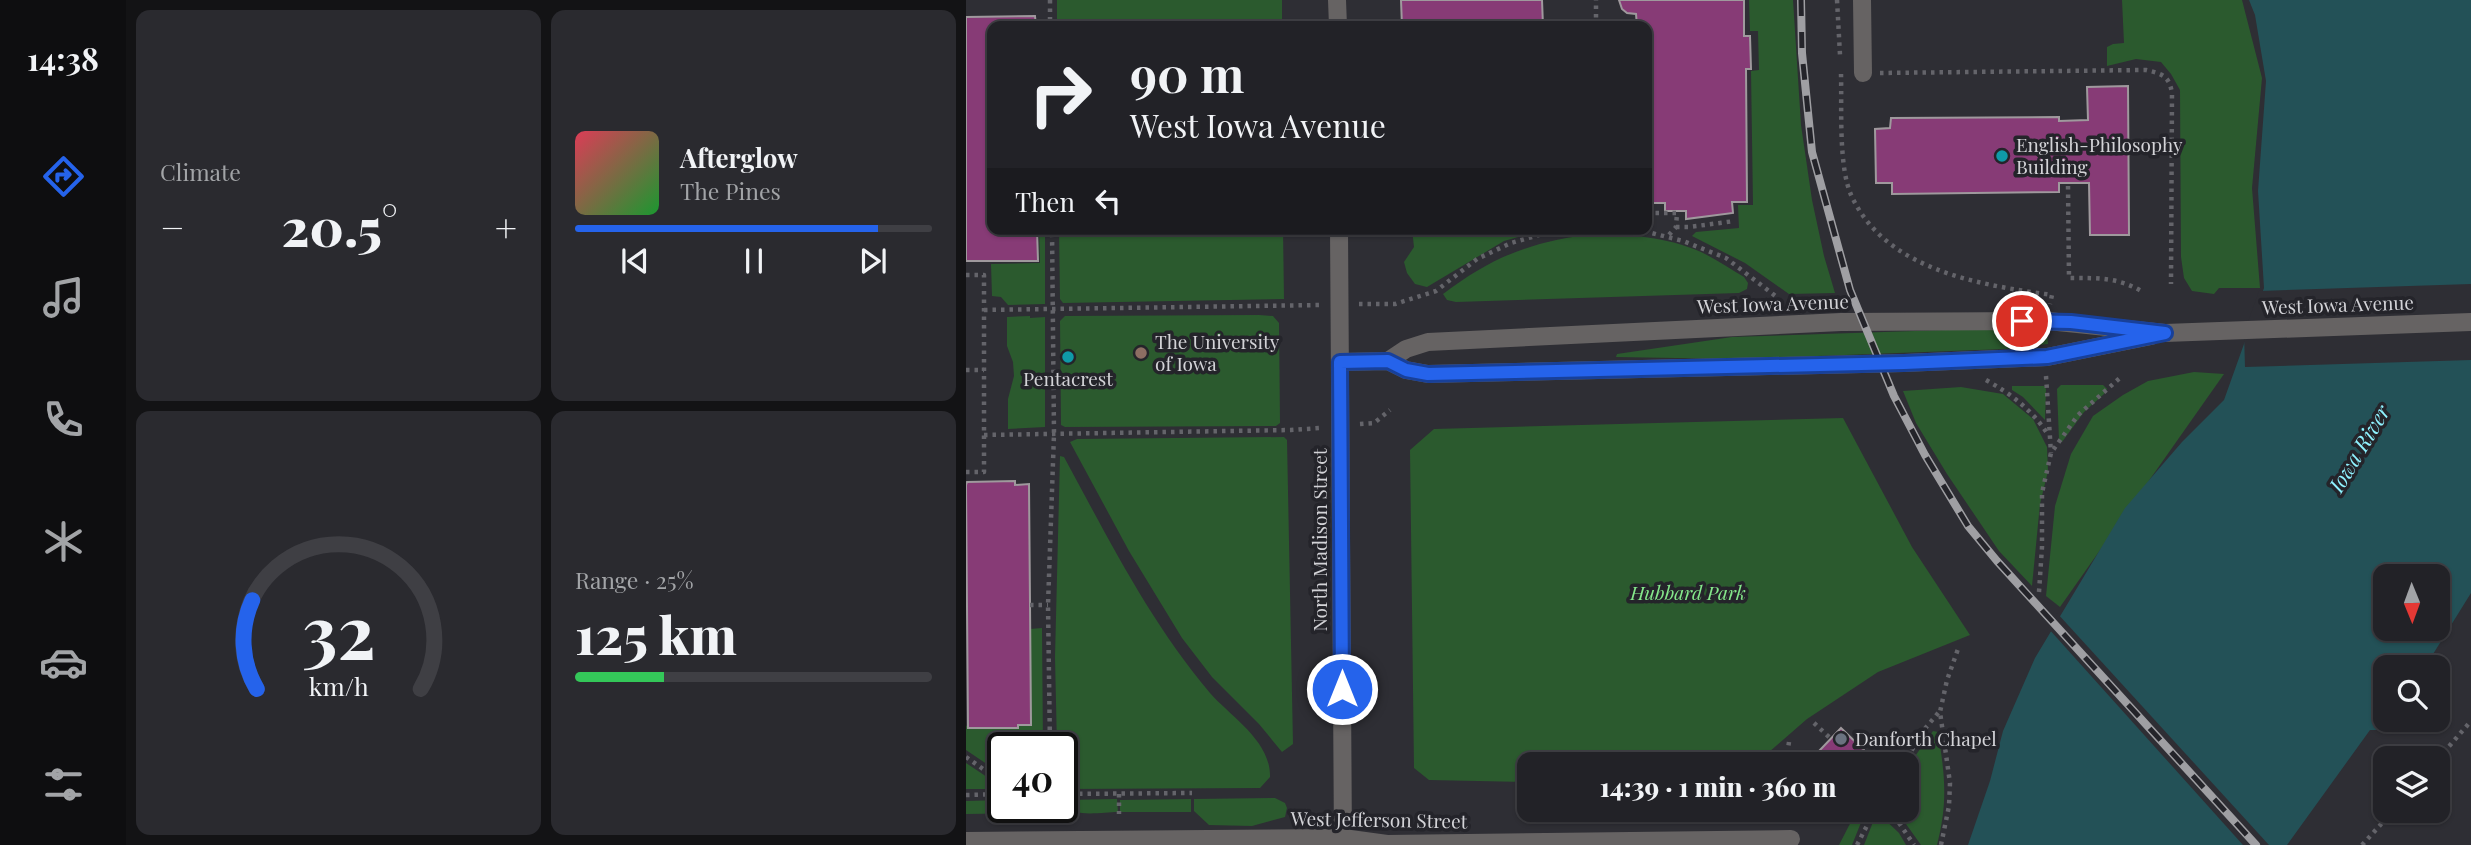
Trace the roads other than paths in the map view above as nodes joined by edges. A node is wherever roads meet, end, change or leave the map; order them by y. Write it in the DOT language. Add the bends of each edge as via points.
graph roads {
  1 [pos="1337,0"];
  2 [pos="1862,0"];
  3 [pos="1338,21"];
  4 [pos="1863,73"];
  5 [pos="1339,235"];
  6 [pos="2471,322"];
  7 [pos="2165,333"];
  8 [pos="1388,361"];
  9 [pos="1340,362"];
  10 [pos="1791,839"];
  11 [pos="966,841"];
  12 [pos="1343,842"];
  1 -- 3 [label="street"];
  2 -- 4 [label="street"];
  5 -- 9 [label="street, North Madison Street"];
  6 -- 7 [label="street, West Iowa Avenue"];
  7 -- 8 [label="street, West Iowa Avenue" via="2047,357 1904,363 1428,374"];
  7 -- 8 [label="street, West Iowa Avenue" via="2071,322 1841,322 1428,342"];
  8 -- 9 [label="street, West Iowa Avenue"];
  9 -- 12 [label="street, North Madison Street"];
  10 -- 12 [label="street, West Jefferson Street"];
  11 -- 12 [label="street, West Jefferson Street"];
}
